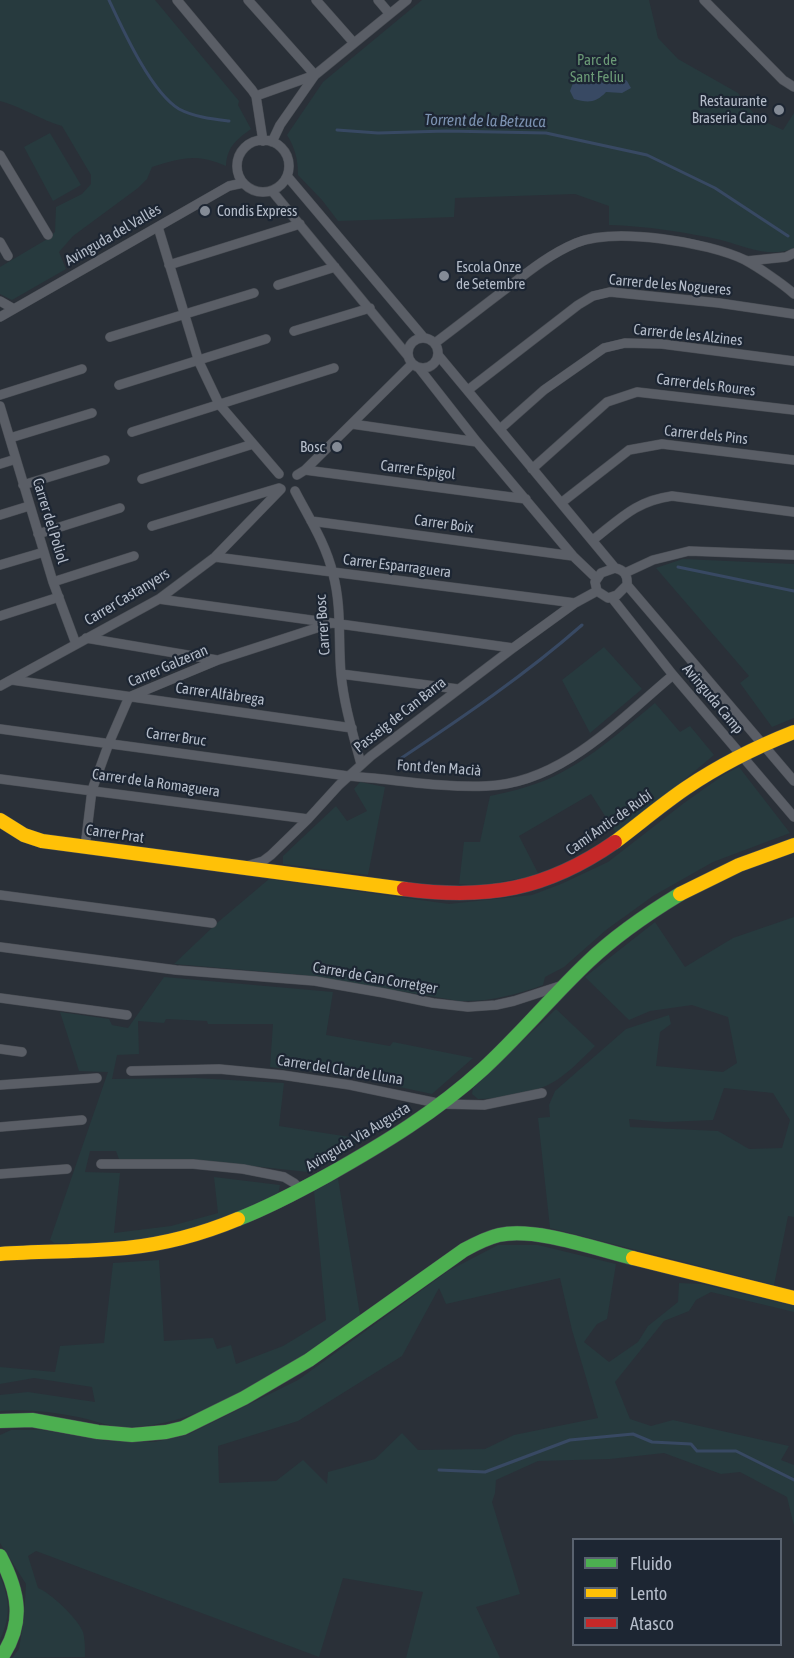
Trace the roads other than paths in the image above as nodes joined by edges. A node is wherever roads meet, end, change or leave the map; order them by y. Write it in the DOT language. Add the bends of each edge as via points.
graph roads {
  1 [pos="177,0"];
  2 [pos="248,0"];
  3 [pos="316,0"];
  4 [pos="378,0"];
  5 [pos="407,0"];
  6 [pos="704,0"];
  7 [pos="389,14"];
  8 [pos="354,44"];
  9 [pos="315,75"];
  10 [pos="794,87"];
  11 [pos="256,96"];
  12 [pos="267,142"];
  13 [pos="1,161"];
  14 [pos="287,176"];
  15 [pos="243,183"];
  16 [pos="272,191"];
  17 [pos="300,224"];
  18 [pos="158,227"];
  19 [pos="48,235"];
  20 [pos="0,242"];
  21 [pos="794,253"];
  22 [pos="8,256"];
  23 [pos="747,261"];
  24 [pos="169,265"];
  25 [pos="335,267"];
  26 [pos="278,285"];
  27 [pos="794,290"];
  28 [pos="254,293"];
  29 [pos="0,301"];
  30 [pos="370,308"];
  31 [pos="14,309"];
  32 [pos="184,313"];
  33 [pos="794,314"];
  34 [pos="0,317"];
  35 [pos="294,331"];
  36 [pos="110,337"];
  37 [pos="424,338"];
  38 [pos="266,339"];
  39 [pos="435,343"];
  40 [pos="438,355"];
  41 [pos="198,359"];
  42 [pos="794,361"];
  43 [pos="413,363"];
  44 [pos="334,368"];
  45 [pos="82,369"];
  46 [pos="119,385"];
  47 [pos="468,390"];
  48 [pos="0,395"];
  49 [pos="219,404"];
  50 [pos="794,410"];
  51 [pos="1,411"];
  52 [pos="92,413"];
  53 [pos="352,424"];
  54 [pos="500,429"];
  55 [pos="132,432"];
  56 [pos="10,438"];
  57 [pos="477,442"];
  58 [pos="253,444"];
  59 [pos="16,459"];
  60 [pos="105,460"];
  61 [pos="794,460"];
  62 [pos="0,464"];
  63 [pos="532,468"];
  64 [pos="301,473"];
  65 [pos="279,474"];
  66 [pos="142,479"];
  67 [pos="23,484"];
  68 [pos="280,488"];
  69 [pos="295,491"];
  70 [pos="526,499"];
  71 [pos="561,503"];
  72 [pos="29,506"];
  73 [pos="120,507"];
  74 [pos="794,512"];
  75 [pos="0,515"];
  76 [pos="310,521"];
  77 [pos="152,526"];
  78 [pos="39,534"];
  79 [pos="593,540"];
  80 [pos="44,552"];
  81 [pos="794,555"];
  82 [pos="134,556"];
  83 [pos="573,556"];
  84 [pos="215,557"];
  85 [pos="0,565"];
  86 [pos="615,568"];
  87 [pos="625,573"];
  88 [pos="333,574"];
  89 [pos="596,578"];
  90 [pos="53,582"];
  91 [pos="627,585"];
  92 [pos="597,591"];
  93 [pos="59,597"];
  94 [pos="612,598"];
  95 [pos="159,599"];
  96 [pos="575,603"];
  97 [pos="0,616"];
  98 [pos="336,623"];
  99 [pos="86,639"];
  100 [pos="76,644"];
  101 [pos="513,648"];
  102 [pos="218,660"];
  103 [pos="341,674"];
  104 [pos="673,675"];
  105 [pos="12,680"];
  106 [pos="0,686"];
  107 [pos="458,689"];
  108 [pos="129,697"];
  109 [pos="352,728"];
  110 [pos="0,729"];
  111 [pos="794,732"];
  112 [pos="109,743"];
  113 [pos="763,743"];
  114 [pos="741,756"];
  115 [pos="361,764"];
  116 [pos="348,776"];
  117 [pos="0,779"];
  118 [pos="794,781"];
  119 [pos="92,790"];
  120 [pos="794,817"];
  121 [pos="308,819"];
  122 [pos="0,820"];
  123 [pos="794,845"];
  124 [pos="84,847"];
  125 [pos="278,849"];
  126 [pos="231,867"];
  127 [pos="285,873"];
  128 [pos="0,895"];
  129 [pos="212,923"];
  130 [pos="0,947"];
  131 [pos="567,984"];
  132 [pos="0,998"];
  133 [pos="127,1015"];
  134 [pos="0,1049"];
  135 [pos="22,1052"];
  136 [pos="131,1071"];
  137 [pos="97,1078"];
  138 [pos="0,1084"];
  139 [pos="542,1093"];
  140 [pos="442,1104"];
  141 [pos="82,1120"];
  142 [pos="0,1127"];
  143 [pos="101,1164"];
  144 [pos="68,1169"];
  145 [pos="0,1174"];
  146 [pos="301,1190"];
  147 [pos="0,1254"];
  148 [pos="794,1298"];
  149 [pos="0,1421"];
  150 [pos="0,1556"];
  151 [pos="1,1658"];
  1 -- 11 [label="street"];
  2 -- 9 [label="street"];
  3 -- 8 [label="street"];
  4 -- 7 [label="street"];
  5 -- 7 [label="street"];
  6 -- 10 [label="street" via="783,81"];
  7 -- 8 [label="street"];
  8 -- 9 [label="street"];
  9 -- 11 [label="street"];
  9 -- 12 [label="street"];
  11 -- 12 [label="street"];
  12 -- 14 [label="street" via="285,154"];
  12 -- 15 [label="street" via="247,146 238,159"];
  13 -- 19 [label="street"];
  14 -- 16 [label="street"];
  14 -- 37 [label="street"];
  15 -- 16 [label="street" via="251,190"];
  15 -- 18 [label="street, Avinguda del Vallès" via="229,186"];
  16 -- 17 [label="street"];
  17 -- 24 [label="street"];
  17 -- 25 [label="street"];
  18 -- 24 [label="street"];
  18 -- 31 [label="street, Avinguda del Vallès"];
  20 -- 22 [label="street"];
  21 -- 23 [label="street"];
  23 -- 27 [label="street"];
  23 -- 39 [label="street" via="725,252 650,238 607,237 578,242 550,255"];
  24 -- 32 [label="street"];
  25 -- 26 [label="street"];
  25 -- 30 [label="street"];
  28 -- 32 [label="street"];
  29 -- 31 [label="street"];
  30 -- 35 [label="street"];
  30 -- 43 [label="street"];
  31 -- 34 [label="street, Avinguda del Vallès"];
  32 -- 36 [label="street"];
  32 -- 41 [label="street"];
  33 -- 47 [label="street, Carrer de les Nogueres" via="610,292 592,296"];
  37 -- 39 [label="street"];
  37 -- 43 [label="street" via="412,341 408,350"];
  38 -- 41 [label="street"];
  39 -- 40 [label="street"];
  40 -- 43 [label="street" via="430,367"];
  40 -- 47 [label="street"];
  41 -- 46 [label="street"];
  41 -- 49 [label="street"];
  42 -- 54 [label="street, Carrer de les Alzines" via="662,344 614,345 544,390"];
  43 -- 53 [label="street"];
  43 -- 57 [label="street"];
  44 -- 49 [label="street"];
  45 -- 48 [label="street"];
  47 -- 54 [label="street"];
  49 -- 55 [label="street"];
  49 -- 58 [label="street"];
  50 -- 63 [label="street, Carrer dels Roures" via="637,392 607,402"];
  51 -- 56 [label="street, Carrer del Poliol"];
  52 -- 56 [label="street"];
  53 -- 57 [label="street"];
  53 -- 64 [label="street"];
  54 -- 63 [label="street"];
  56 -- 59 [label="street, Carrer del Poliol"];
  57 -- 70 [label="street"];
  58 -- 65 [label="street"];
  58 -- 66 [label="street"];
  59 -- 62 [label="street"];
  59 -- 67 [label="street, Carrer del Poliol"];
  60 -- 67 [label="street"];
  61 -- 71 [label="street, Carrer dels Pins" via="662,444 628,450"];
  63 -- 71 [label="street"];
  64 -- 65 [label="street"];
  64 -- 69 [label="street"];
  64 -- 70 [label="street, Carrer Espigol"];
  65 -- 68 [label="street"];
  67 -- 72 [label="street, Carrer del Poliol"];
  68 -- 69 [label="street"];
  68 -- 77 [label="street"];
  68 -- 84 [label="street, Carrer Castanyers"];
  69 -- 76 [label="street, Carrer Bosc"];
  70 -- 83 [label="street"];
  71 -- 79 [label="street"];
  72 -- 75 [label="street"];
  72 -- 78 [label="street, Carrer del Poliol"];
  73 -- 78 [label="street"];
  74 -- 79 [label="street" via="672,496 657,498 639,505"];
  76 -- 83 [label="street, Carrer Boix"];
  76 -- 88 [label="street, Carrer Bosc"];
  78 -- 80 [label="street, Carrer del Poliol"];
  79 -- 86 [label="street"];
  80 -- 85 [label="street"];
  80 -- 90 [label="street, Carrer del Poliol"];
  81 -- 87 [label="street" via="689,551 653,560"];
  82 -- 90 [label="street"];
  83 -- 89 [label="street"];
  84 -- 88 [label="street, Carrer Esparraguera"];
  84 -- 95 [label="street, Carrer Castanyers"];
  86 -- 87 [label="street"];
  86 -- 89 [label="street"];
  87 -- 91 [label="street"];
  88 -- 96 [label="street, Carrer Esparraguera"];
  88 -- 98 [label="street, Carrer Bosc"];
  89 -- 92 [label="street"];
  90 -- 93 [label="street, Carrer del Poliol"];
  91 -- 94 [label="street"];
  91 -- 113 [label="street, Avinguda Camp"];
  92 -- 94 [label="street"];
  92 -- 96 [label="street, Passeig de Can Barra"];
  93 -- 97 [label="street"];
  93 -- 100 [label="street, Carrer del Poliol"];
  94 -- 104 [label="street, Avinguda Camp"];
  95 -- 98 [label="street"];
  95 -- 99 [label="street, Carrer Castanyers"];
  96 -- 101 [label="street, Passeig de Can Barra"];
  98 -- 101 [label="street, Carrer Galzeran"];
  98 -- 102 [label="street, Carrer Galzeran"];
  98 -- 103 [label="street, Carrer Bosc"];
  99 -- 100 [label="street, Carrer Castanyers"];
  99 -- 102 [label="street"];
  100 -- 105 [label="street, Carrer Castanyers"];
  101 -- 107 [label="street, Passeig de Can Barra"];
  102 -- 108 [label="street, Carrer Galzeran"];
  103 -- 107 [label="street"];
  103 -- 109 [label="street, Carrer Bosc"];
  104 -- 114 [label="street, Avinguda Camp"];
  104 -- 116 [label="street, Font d'en Macià" via="593,742 534,776 489,786"];
  105 -- 106 [label="street, Carrer Castanyers"];
  105 -- 108 [label="street, Carrer Alfàbrega"];
  107 -- 115 [label="street, Passeig de Can Barra"];
  108 -- 109 [label="street, Carrer Alfàbrega"];
  108 -- 112 [label="street, Carrer Galzeran"];
  109 -- 115 [label="street, Carrer Bosc"];
  110 -- 112 [label="street, Carrer Bruc"];
  111 -- 113 [label="street, Camí Antic de Rubí"];
  112 -- 116 [label="street, Carrer Bruc"];
  112 -- 119 [label="street, Carrer Galzeran"];
  113 -- 114 [label="street, Camí Antic de Rubí"];
  113 -- 118 [label="street, Avinguda Camp"];
  114 -- 120 [label="street, Avinguda Camp"];
  114 -- 127 [label="street, Camí Antic de Rubí" via="686,789 588,861 540,883 490,892 443,894"];
  115 -- 116 [label="street, Passeig de Can Barra"];
  116 -- 121 [label="street, Passeig de Can Barra"];
  117 -- 119 [label="street, Carrer de la Romaguera"];
  119 -- 121 [label="street, Carrer de la Romaguera"];
  119 -- 124 [label="street, Carrer Galzeran"];
  121 -- 125 [label="street, Passeig de Can Barra"];
  122 -- 124 [label="street, Carrer Prat" via="32,839"];
  123 -- 131 [label="street, Avinguda Via Augusta" via="712,876 661,905 605,946"];
  124 -- 126 [label="street, Carrer Prat"];
  125 -- 126 [label="street, Passeig de Can Barra" via="257,864"];
  125 -- 127 [label="street" via="276,866"];
  126 -- 127 [label="street, Camí Antic de Rubí"];
  128 -- 129 [label="street"];
  130 -- 131 [label="street, Carrer de Can Corretger" via="176,970 315,981 468,1007 514,1001"];
  131 -- 140 [label="street, Avinguda Via Augusta" via="491,1062"];
  132 -- 133 [label="street"];
  134 -- 135 [label="street"];
  136 -- 140 [label="street, Carrer del Clar de Lluna" via="219,1069 282,1074"];
  137 -- 138 [label="street"];
  139 -- 140 [label="street, Carrer del Clar de Lluna" via="484,1105"];
  140 -- 146 [label="street, Avinguda Via Augusta" via="398,1136"];
  141 -- 142 [label="street"];
  143 -- 146 [label="street" via="193,1164 243,1169 284,1177"];
  144 -- 145 [label="street"];
  146 -- 147 [label="street, Avinguda Via Augusta" via="244,1219 164,1243"];
  148 -- 149 [label="street" via="562,1240 500,1234 477,1242 286,1375 191,1425 165,1433 131,1435 24,1419"];
  150 -- 151 [label="street" via="15,1587 18,1613 13,1638"];
}
